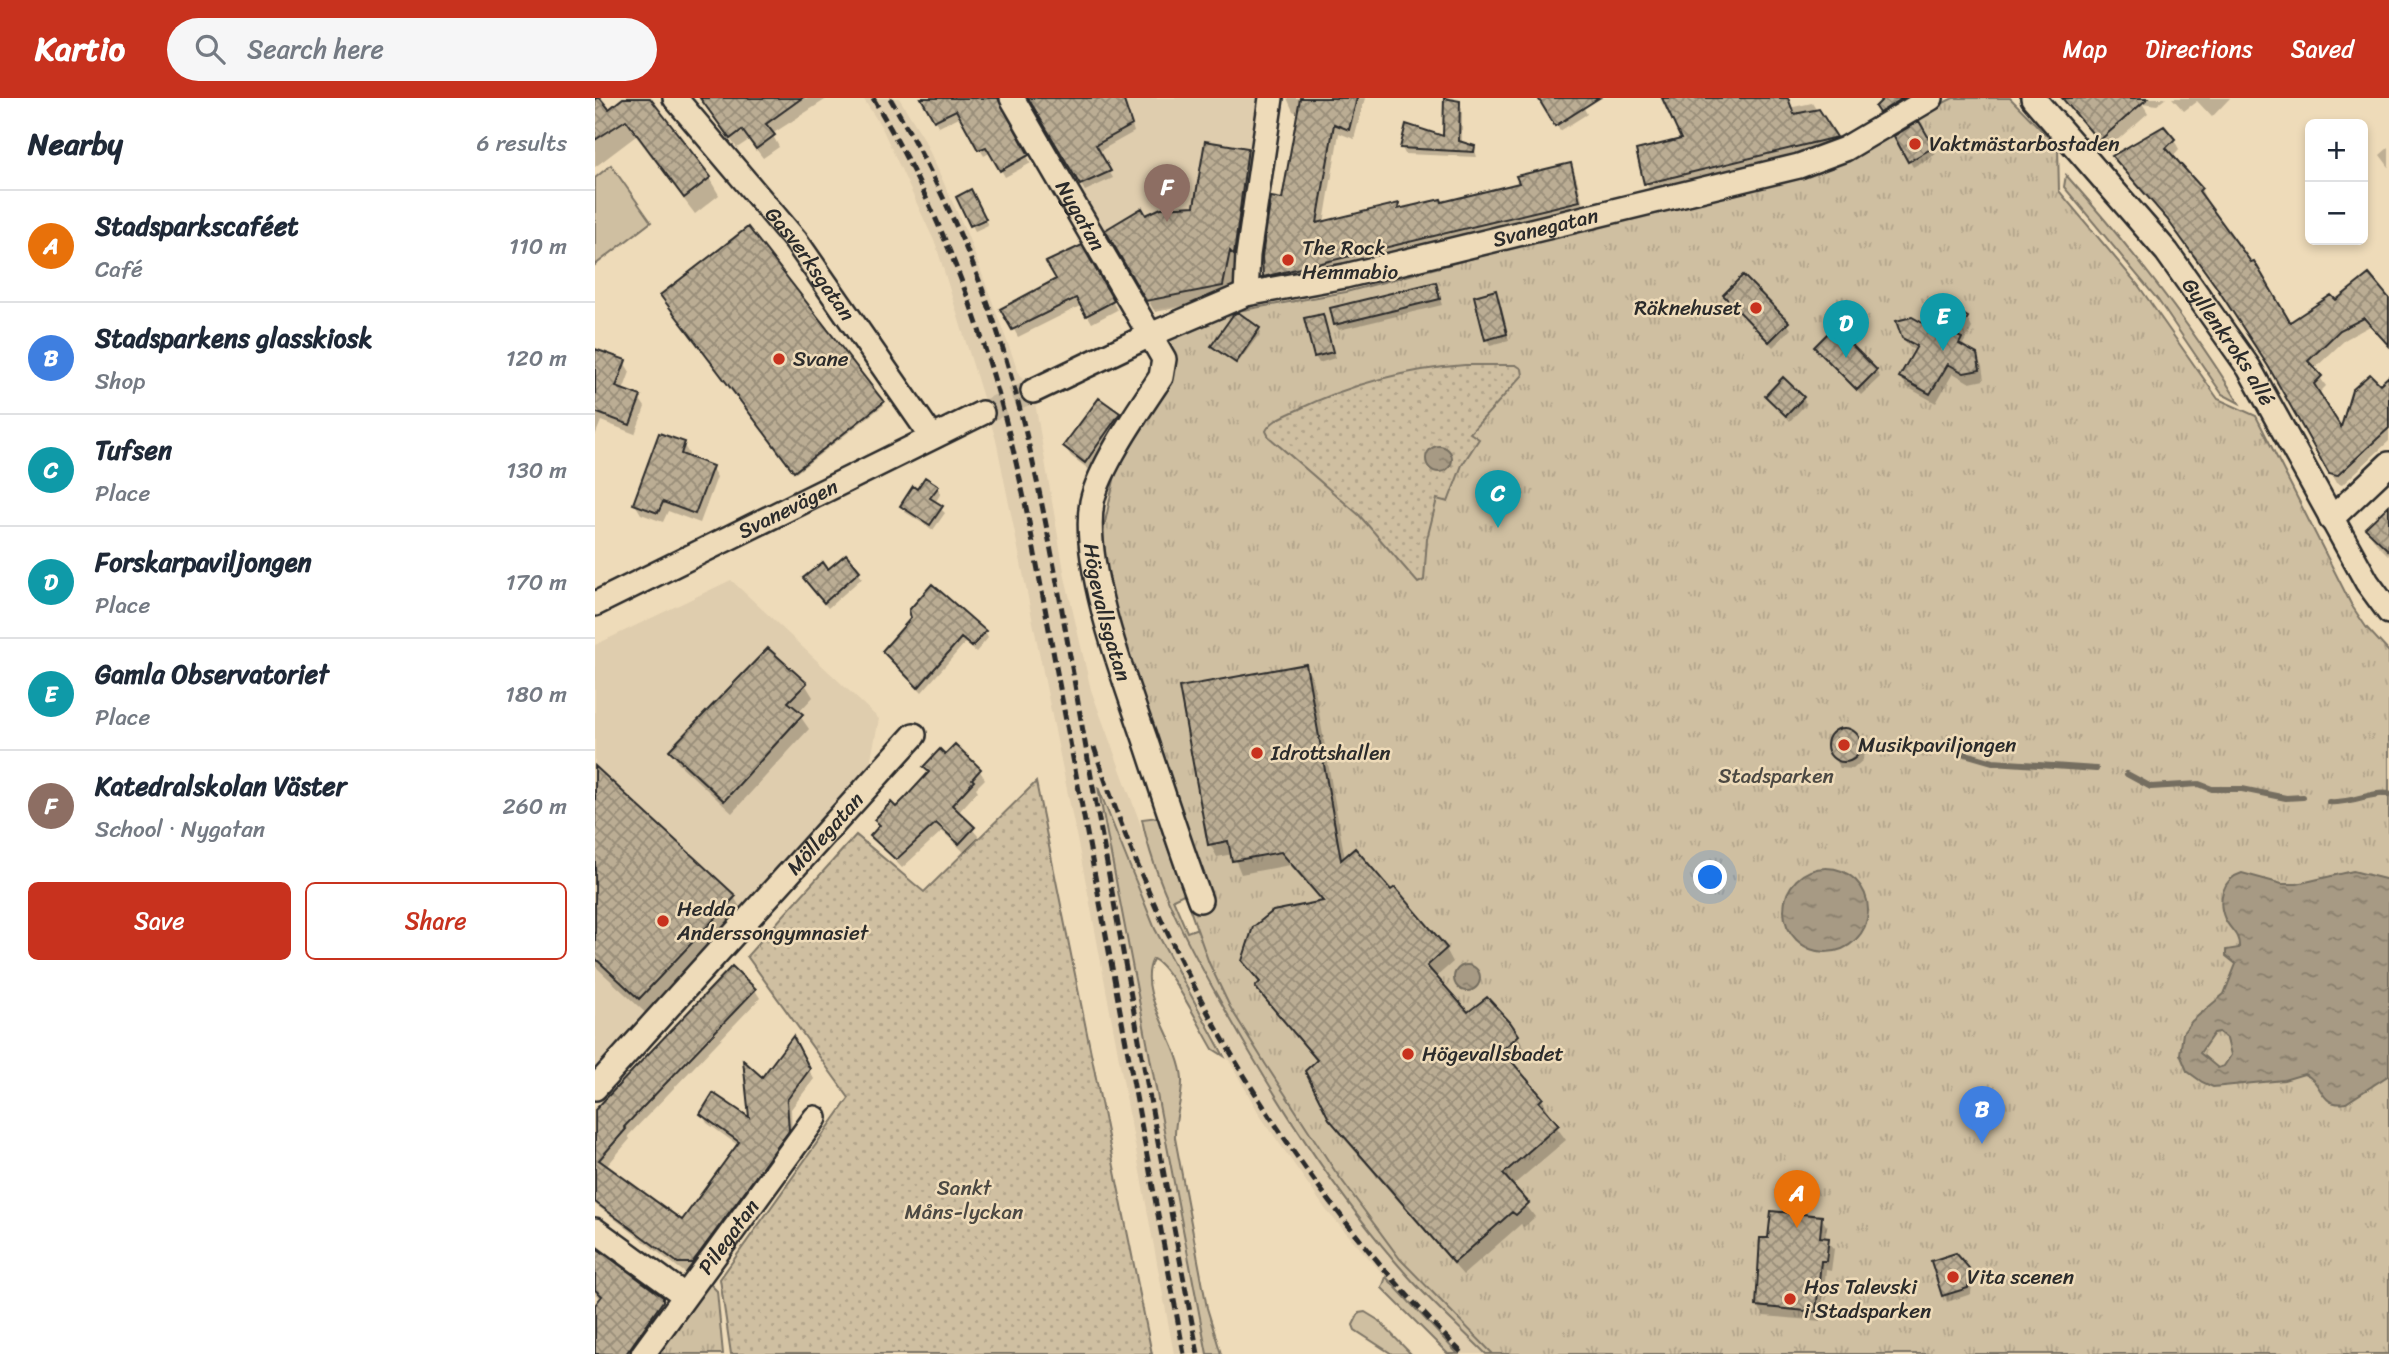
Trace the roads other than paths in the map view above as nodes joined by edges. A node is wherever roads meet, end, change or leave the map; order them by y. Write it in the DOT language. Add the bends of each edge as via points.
graph roads {
  1 [pos="675,98"];
  2 [pos="1011,98"];
  3 [pos="1271,98"];
  4 [pos="1931,98"];
  5 [pos="2033,98"];
  6 [pos="1245,294"];
  7 [pos="1150,335"];
  8 [pos="1033,391"];
  9 [pos="982,413"];
  10 [pos="932,437"];
  11 [pos="2389,464"];
  12 [pos="2331,519"];
  13 [pos="595,604"];
  14 [pos="2389,612"];
  15 [pos="914,735"];
  16 [pos="1200,900"];
  17 [pos="595,1088"];
  18 [pos="815,1118"];
  19 [pos="595,1230"];
  20 [pos="684,1295"];
  21 [pos="643,1354"];
  1 -- 10 [label="street, Gasverksgatan" via="796,241"];
  2 -- 7 [label="street, Nygatan"];
  3 -- 6 [label="street"];
  4 -- 6 [label="street, Svanegatan" via="1845,149 1799,166 1345,276"];
  5 -- 12 [label="street, Gyllenkroks allé" via="2167,251 2249,368"];
  6 -- 7 [label="street, Svanegatan"];
  7 -- 8 [label="street"];
  7 -- 16 [label="street, Högevallsgatan" via="1164,359 1164,368 1096,490 1094,552 1116,654"];
  9 -- 10 [label="street, Svanevägen"];
  10 -- 13 [label="street, Svanevägen"];
  11 -- 12 [label="street"];
  12 -- 14 [label="street, Gyllenkroks allé"];
  15 -- 17 [label="street, Möllegatan"];
  18 -- 20 [label="street, Pilegatan"];
  19 -- 20 [label="street"];
  20 -- 21 [label="street, Pilegatan"];
}
